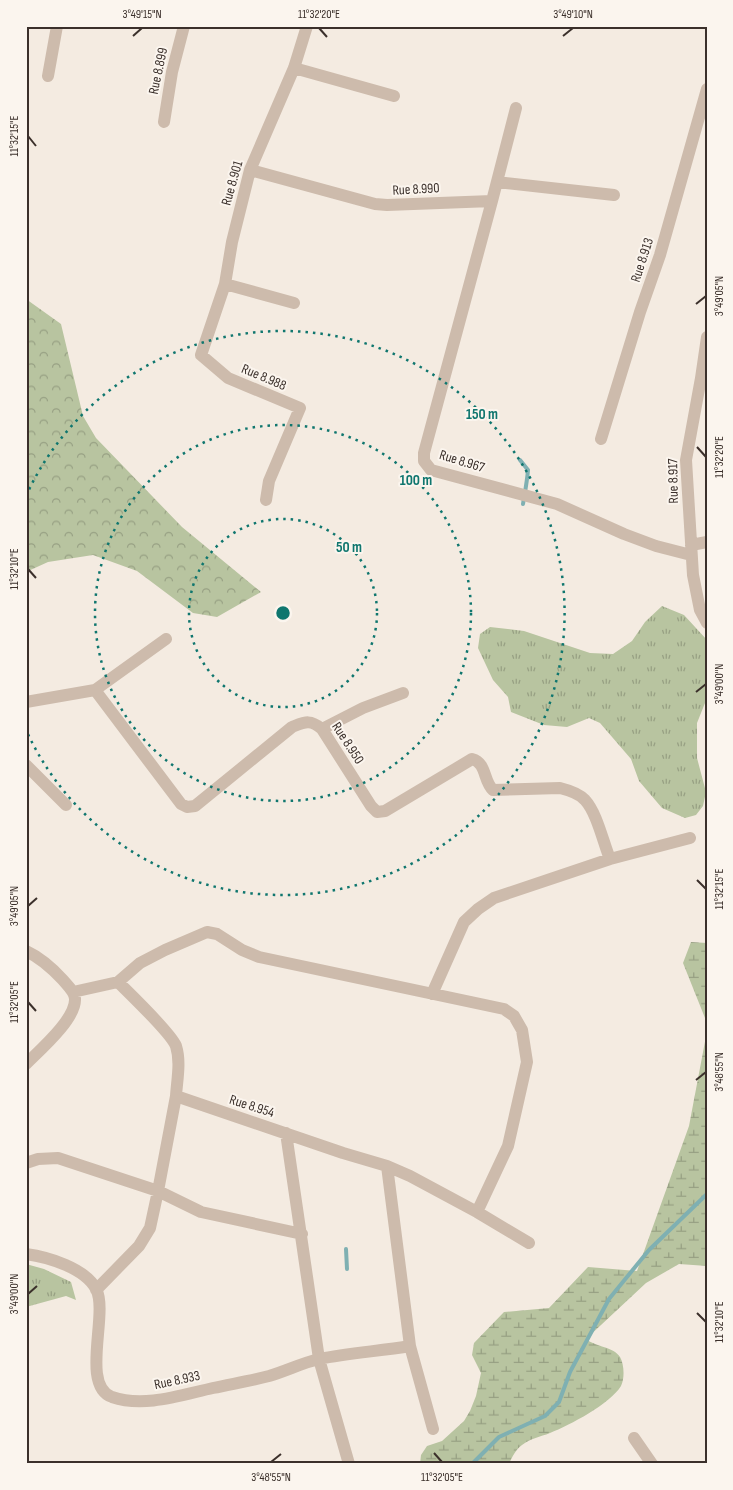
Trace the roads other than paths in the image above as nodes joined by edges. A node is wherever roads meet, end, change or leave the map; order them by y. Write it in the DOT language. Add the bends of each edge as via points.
graph roads {
  1 [pos="57,26"];
  2 [pos="184,26"];
  3 [pos="307,26"];
  4 [pos="294,68"];
  5 [pos="48,76"];
  6 [pos="707,89"];
  7 [pos="394,96"];
  8 [pos="516,108"];
  9 [pos="164,122"];
  10 [pos="250,170"];
  11 [pos="497,182"];
  12 [pos="614,195"];
  13 [pos="492,201"];
  14 [pos="225,284"];
  15 [pos="294,303"];
  16 [pos="707,337"];
  17 [pos="707,415"];
  18 [pos="694,417"];
  19 [pos="601,439"];
  20 [pos="266,500"];
  21 [pos="707,542"];
  22 [pos="691,550"];
  23 [pos="707,623"];
  24 [pos="166,639"];
  25 [pos="95,690"];
  26 [pos="403,693"];
  27 [pos="26,702"];
  28 [pos="322,729"];
  29 [pos="26,766"];
  30 [pos="66,805"];
  31 [pos="690,838"];
  32 [pos="610,859"];
  33 [pos="26,950"];
  34 [pos="118,982"];
  35 [pos="73,992"];
  36 [pos="432,994"];
  37 [pos="26,1064"];
  38 [pos="176,1096"];
  39 [pos="286,1133"];
  40 [pos="26,1163"];
  41 [pos="387,1166"];
  42 [pos="158,1191"];
  43 [pos="477,1212"];
  44 [pos="302,1234"];
  45 [pos="530,1244"];
  46 [pos="26,1254"];
  47 [pos="96,1290"];
  48 [pos="410,1346"];
  49 [pos="319,1359"];
  50 [pos="433,1429"];
  51 [pos="634,1438"];
  52 [pos="349,1464"];
  53 [pos="652,1464"];
  1 -- 5 [label="street"];
  2 -- 9 [label="street, Rue 8.899"];
  3 -- 4 [label="street, Rue 8.901"];
  4 -- 7 [label="street"];
  4 -- 10 [label="street, Rue 8.901"];
  6 -- 19 [label="street, Rue 8.913" via="660,255"];
  8 -- 11 [label="street"];
  10 -- 13 [label="street, Rue 8.990" via="387,205"];
  10 -- 14 [label="street, Rue 8.901"];
  11 -- 12 [label="street"];
  11 -- 13 [label="street"];
  13 -- 22 [label="street, Rue 8.967" via="424,461 431,470 557,504 656,546"];
  14 -- 15 [label="street"];
  14 -- 20 [label="street, Rue 8.988" via="201,355 228,378 300,408 269,481"];
  16 -- 18 [label="street, Rue 8.917"];
  17 -- 18 [label="street"];
  18 -- 22 [label="street, Rue 8.917" via="686,460"];
  21 -- 22 [label="street"];
  22 -- 23 [label="street, Rue 8.917" via="700,610"];
  24 -- 25 [label="street"];
  25 -- 27 [label="street"];
  25 -- 28 [label="street, Rue 8.950" via="181,804 187,807 194,806 292,727 314,722"];
  26 -- 28 [label="street" via="363,708"];
  28 -- 32 [label="street, Rue 8.950" via="370,806 377,812 385,811 472,759 477,760 488,786 493,790 560,788 584,799"];
  29 -- 30 [label="street"];
  31 -- 32 [label="street"];
  32 -- 36 [label="street" via="494,898 478,909 464,922"];
  33 -- 35 [label="street" via="53,969"];
  34 -- 35 [label="street"];
  34 -- 36 [label="street" via="140,963 207,932 260,957"];
  34 -- 38 [label="street" via="175,1044 178,1058"];
  35 -- 37 [label="street" via="74,1008 59,1031"];
  36 -- 43 [label="street" via="504,1009 514,1016 522,1030 527,1062 516,1117 508,1146"];
  38 -- 39 [label="street, Rue 8.954"];
  38 -- 42 [label="street"];
  39 -- 41 [label="street, Rue 8.954"];
  39 -- 44 [label="street"];
  40 -- 42 [label="street" via="58,1158"];
  41 -- 43 [label="street, Rue 8.954"];
  41 -- 48 [label="street"];
  42 -- 44 [label="street" via="201,1212"];
  42 -- 47 [label="street" via="150,1228 139,1246"];
  43 -- 45 [label="street, Rue 8.954"];
  44 -- 49 [label="street"];
  46 -- 47 [label="street" via="45,1257 72,1269"];
  47 -- 49 [label="street, Rue 8.933" via="100,1311 96,1369 102,1387 110,1396 152,1401 268,1376"];
  48 -- 49 [label="street"];
  48 -- 50 [label="street"];
  49 -- 52 [label="street"];
  51 -- 53 [label="street"];
}
